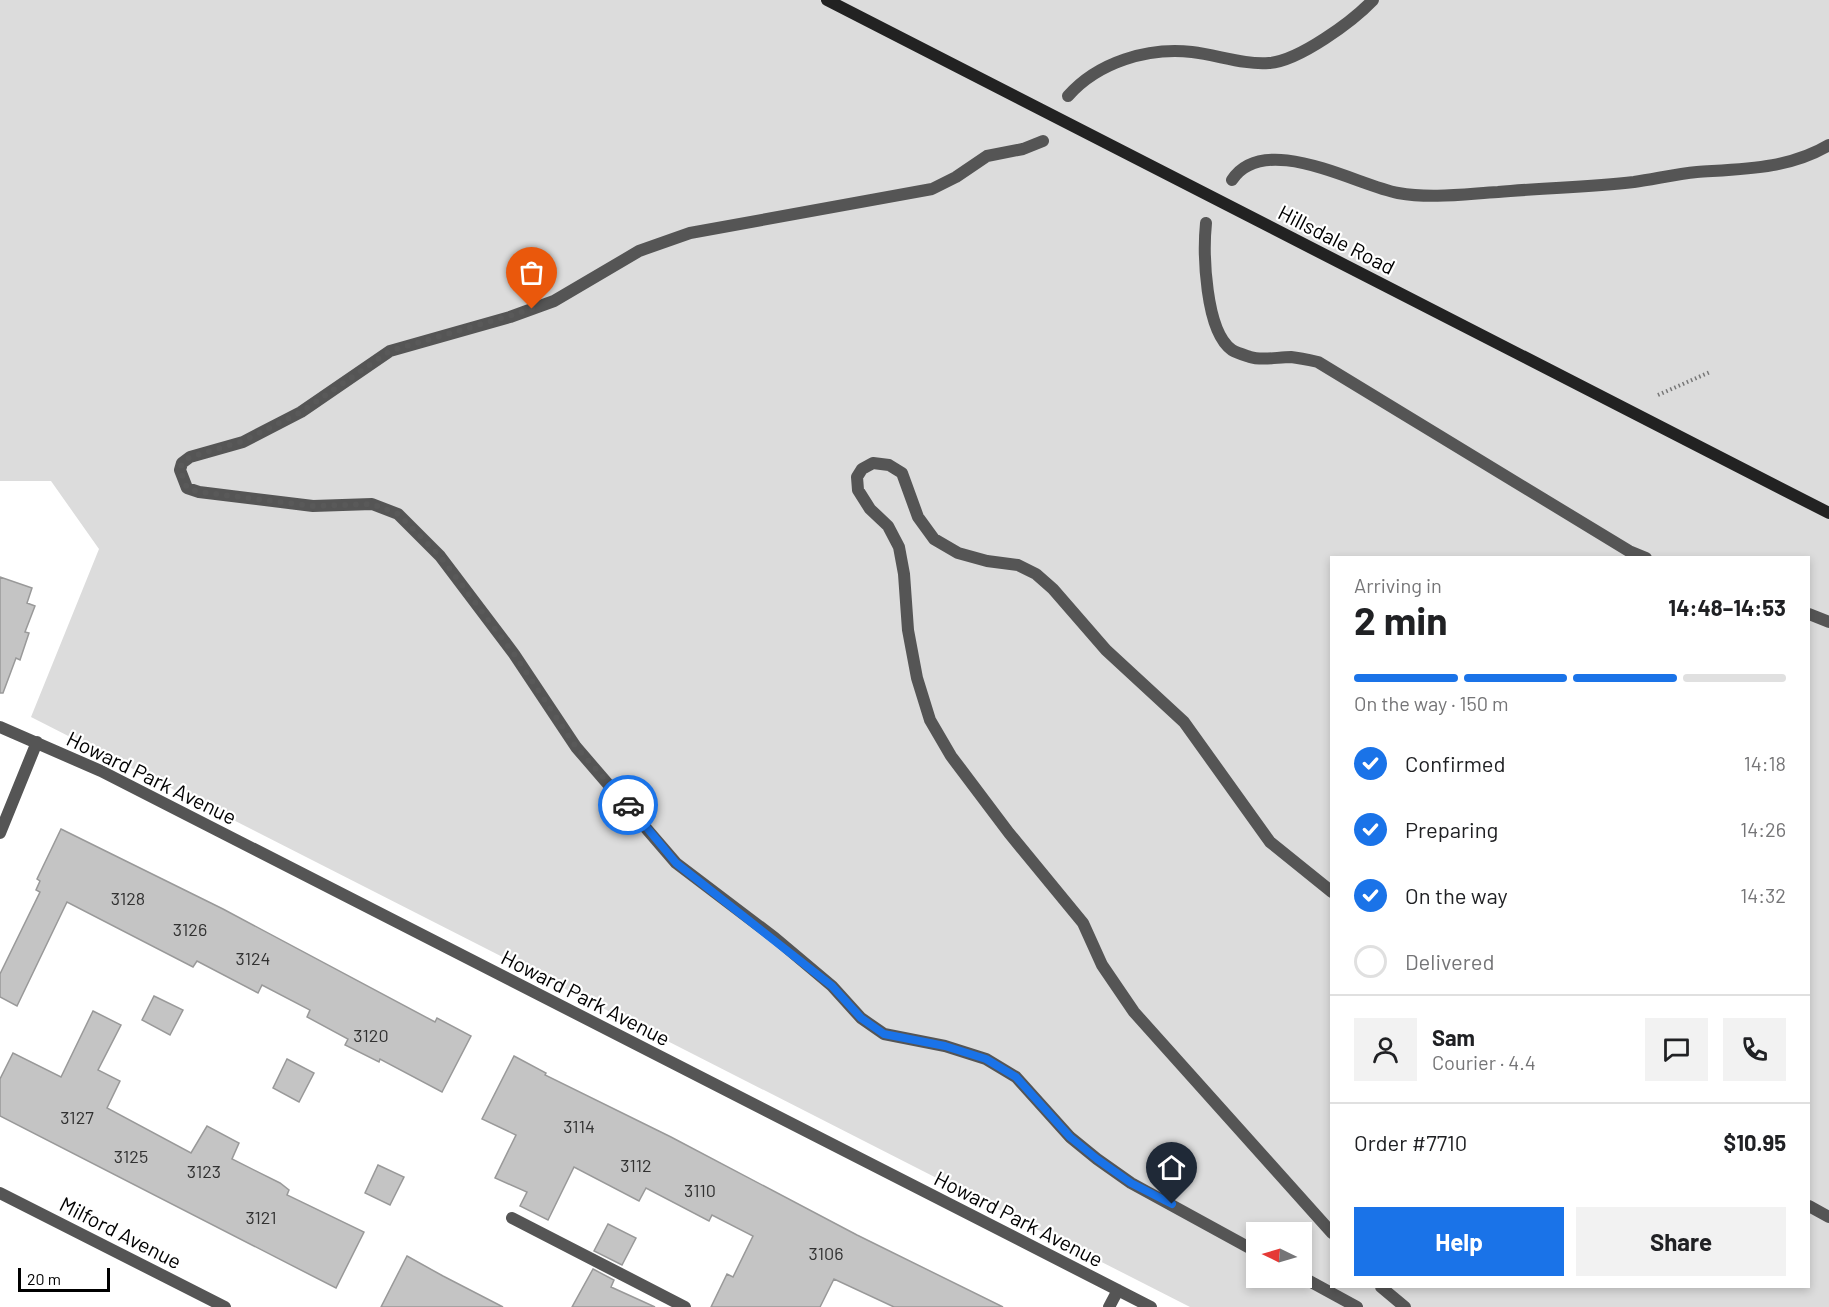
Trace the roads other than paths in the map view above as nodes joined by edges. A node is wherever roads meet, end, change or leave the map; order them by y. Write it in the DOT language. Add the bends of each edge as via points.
graph roads {
  1 [pos="827,0"];
  2 [pos="1373,0"];
  3 [pos="1068,96"];
  4 [pos="1043,141"];
  5 [pos="1829,145"];
  6 [pos="1232,180"];
  7 [pos="1206,223"];
  8 [pos="1829,513"];
  9 [pos="1641,556"];
  10 [pos="1810,614"];
  11 [pos="1829,622"];
  12 [pos="0,727"];
  13 [pos="37,742"];
  14 [pos="0,833"];
  15 [pos="1330,890"];
  16 [pos="0,1193"];
  17 [pos="1810,1207"];
  18 [pos="1829,1217"];
  19 [pos="512,1218"];
  20 [pos="1330,1231"];
  21 [pos="1246,1246"];
  22 [pos="1312,1282"];
  23 [pos="1382,1288"];
  24 [pos="1118,1290"];
  25 [pos="225,1307"];
  26 [pos="686,1307"];
  27 [pos="1109,1307"];
  28 [pos="1151,1307"];
  29 [pos="1357,1307"];
  30 [pos="1405,1307"];
  1 -- 8 [label="main road, Hillsdale Road"];
  2 -- 3 [label="street" via="1292,57 1270,63 1191,52 1151,52 1093,74"];
  4 -- 21 [label="street" via="987,156 932,189 690,233 639,251 554,301 390,351 301,412 243,441 190,457 180,470 187,488 199,492 313,506 372,504 398,514 440,556 514,654 576,747 676,863 832,986 884,1034 986,1059 1016,1077 1070,1137 1097,1159 1131,1183"];
  5 -- 6 [label="street" via="1812,155 1745,170 1697,172 1594,186 1451,195 1396,192 1309,164 1280,159 1260,160 1236,173"];
  7 -- 9 [label="street" via="1204,250 1215,322 1232,350 1252,358 1293,357 1318,362"];
  10 -- 11 [label="street"];
  12 -- 13 [label="street, Howard Park Avenue"];
  13 -- 14 [label="street"];
  13 -- 24 [label="street, Howard Park Avenue" via="101,771"];
  15 -- 20 [label="street" via="1270,842 1184,722 1106,650 1053,589 1018,565 958,553 934,538 918,517 902,473 889,465 873,463 862,469 856,477 858,490 888,526 899,547 917,678 930,720 951,756 1083,923 1102,965 1134,1012"];
  16 -- 25 [label="street, Milford Avenue"];
  17 -- 18 [label="street"];
  19 -- 26 [label="street"];
  22 -- 29 [label="street"];
  23 -- 30 [label="street"];
  24 -- 27 [label="street"];
  24 -- 28 [label="street, Howard Park Avenue"];
}
